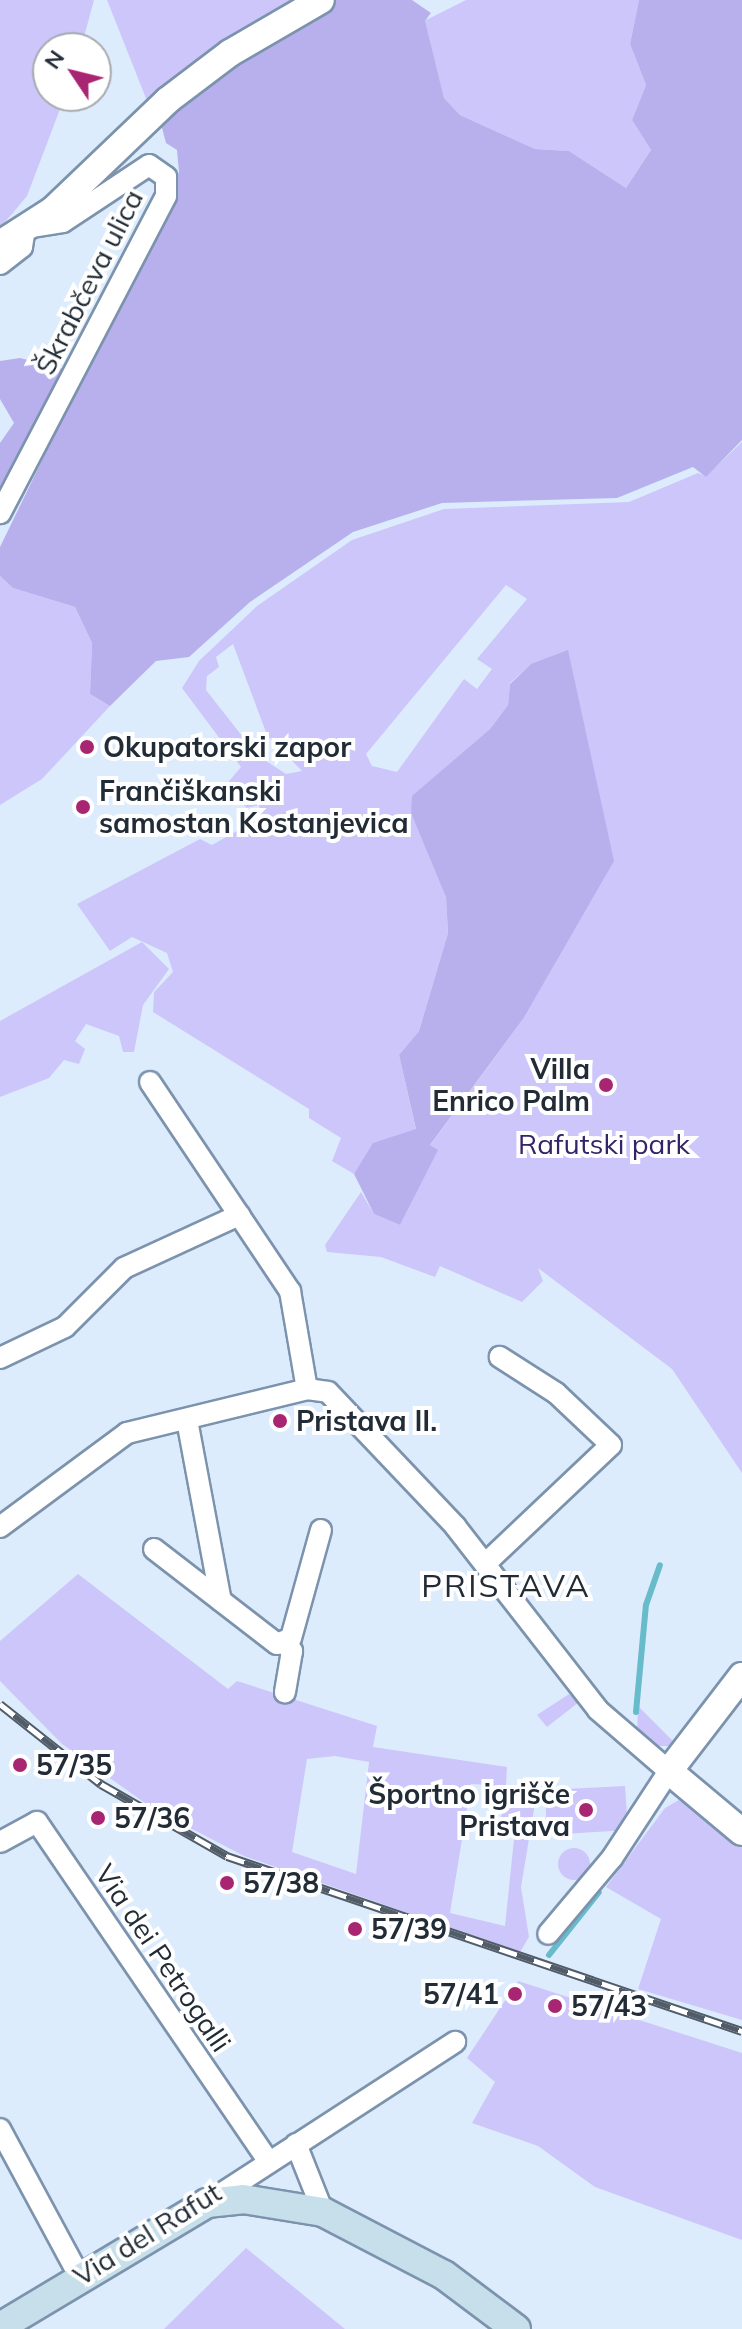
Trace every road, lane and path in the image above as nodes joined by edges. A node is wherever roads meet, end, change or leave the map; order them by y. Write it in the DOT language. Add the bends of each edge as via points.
graph roads {
  1 [pos="321,0"];
  2 [pos="25,228"];
  3 [pos="0,244"];
  4 [pos="0,264"];
  5 [pos="0,513"];
  6 [pos="150,1082"];
  7 [pos="239,1215"];
  8 [pos="500,1357"];
  9 [pos="0,1358"];
  10 [pos="307,1389"];
  11 [pos="187,1420"];
  12 [pos="0,1527"];
  13 [pos="321,1530"];
  14 [pos="154,1549"];
  15 [pos="485,1564"];
  16 [pos="221,1601"];
  17 [pos="283,1642"];
  18 [pos="742,1676"];
  19 [pos="285,1692"];
  20 [pos="669,1771"];
  21 [pos="742,1832"];
  22 [pos="0,1842"];
  23 [pos="548,1934"];
  24 [pos="455,2042"];
  25 [pos="0,2129"];
  26 [pos="296,2144"];
  27 [pos="268,2160"];
  28 [pos="207,2203"];
  29 [pos="323,2212"];
  30 [pos="79,2276"];
  31 [pos="0,2327"];
  32 [pos="516,2329"];
  1 -- 2 [label="street" via="230,53 168,100"];
  2 -- 3 [label="street"];
  2 -- 4 [label="street" via="22,247"];
  2 -- 5 [label="street, Škrabčeva ulica" via="63,222 149,165 166,177 166,196"];
  6 -- 7 [label="street"];
  7 -- 9 [label="street" via="124,1268 65,1327"];
  7 -- 10 [label="street" via="290,1291"];
  8 -- 15 [label="street" via="556,1393 611,1445"];
  10 -- 11 [label="street"];
  10 -- 15 [label="street" via="328,1392 374,1433"];
  11 -- 12 [label="street" via="127,1433"];
  11 -- 16 [label="street"];
  13 -- 17 [label="street" via="298,1620"];
  14 -- 16 [label="street"];
  15 -- 20 [label="street" via="598,1710"];
  16 -- 17 [label="street"];
  17 -- 19 [label="street" via="292,1651"];
  18 -- 20 [label="street"];
  20 -- 21 [label="street"];
  20 -- 23 [label="street" via="612,1858"];
  22 -- 27 [label="street, Via dei Petrogalli" via="37,1822"];
  24 -- 26 [label="street, Via del Rafut"];
  25 -- 30 [label="street"];
  26 -- 27 [label="street, Via del Rafut"];
  26 -- 29 [label="street"];
  27 -- 28 [label="street, Via del Rafut"];
  28 -- 29 [label="main road" via="280,2201"];
  28 -- 30 [label="main road, Via del Rafut"];
  29 -- 32 [label="main road" via="444,2275"];
  30 -- 31 [label="main road, Via del Rafut"];
}
